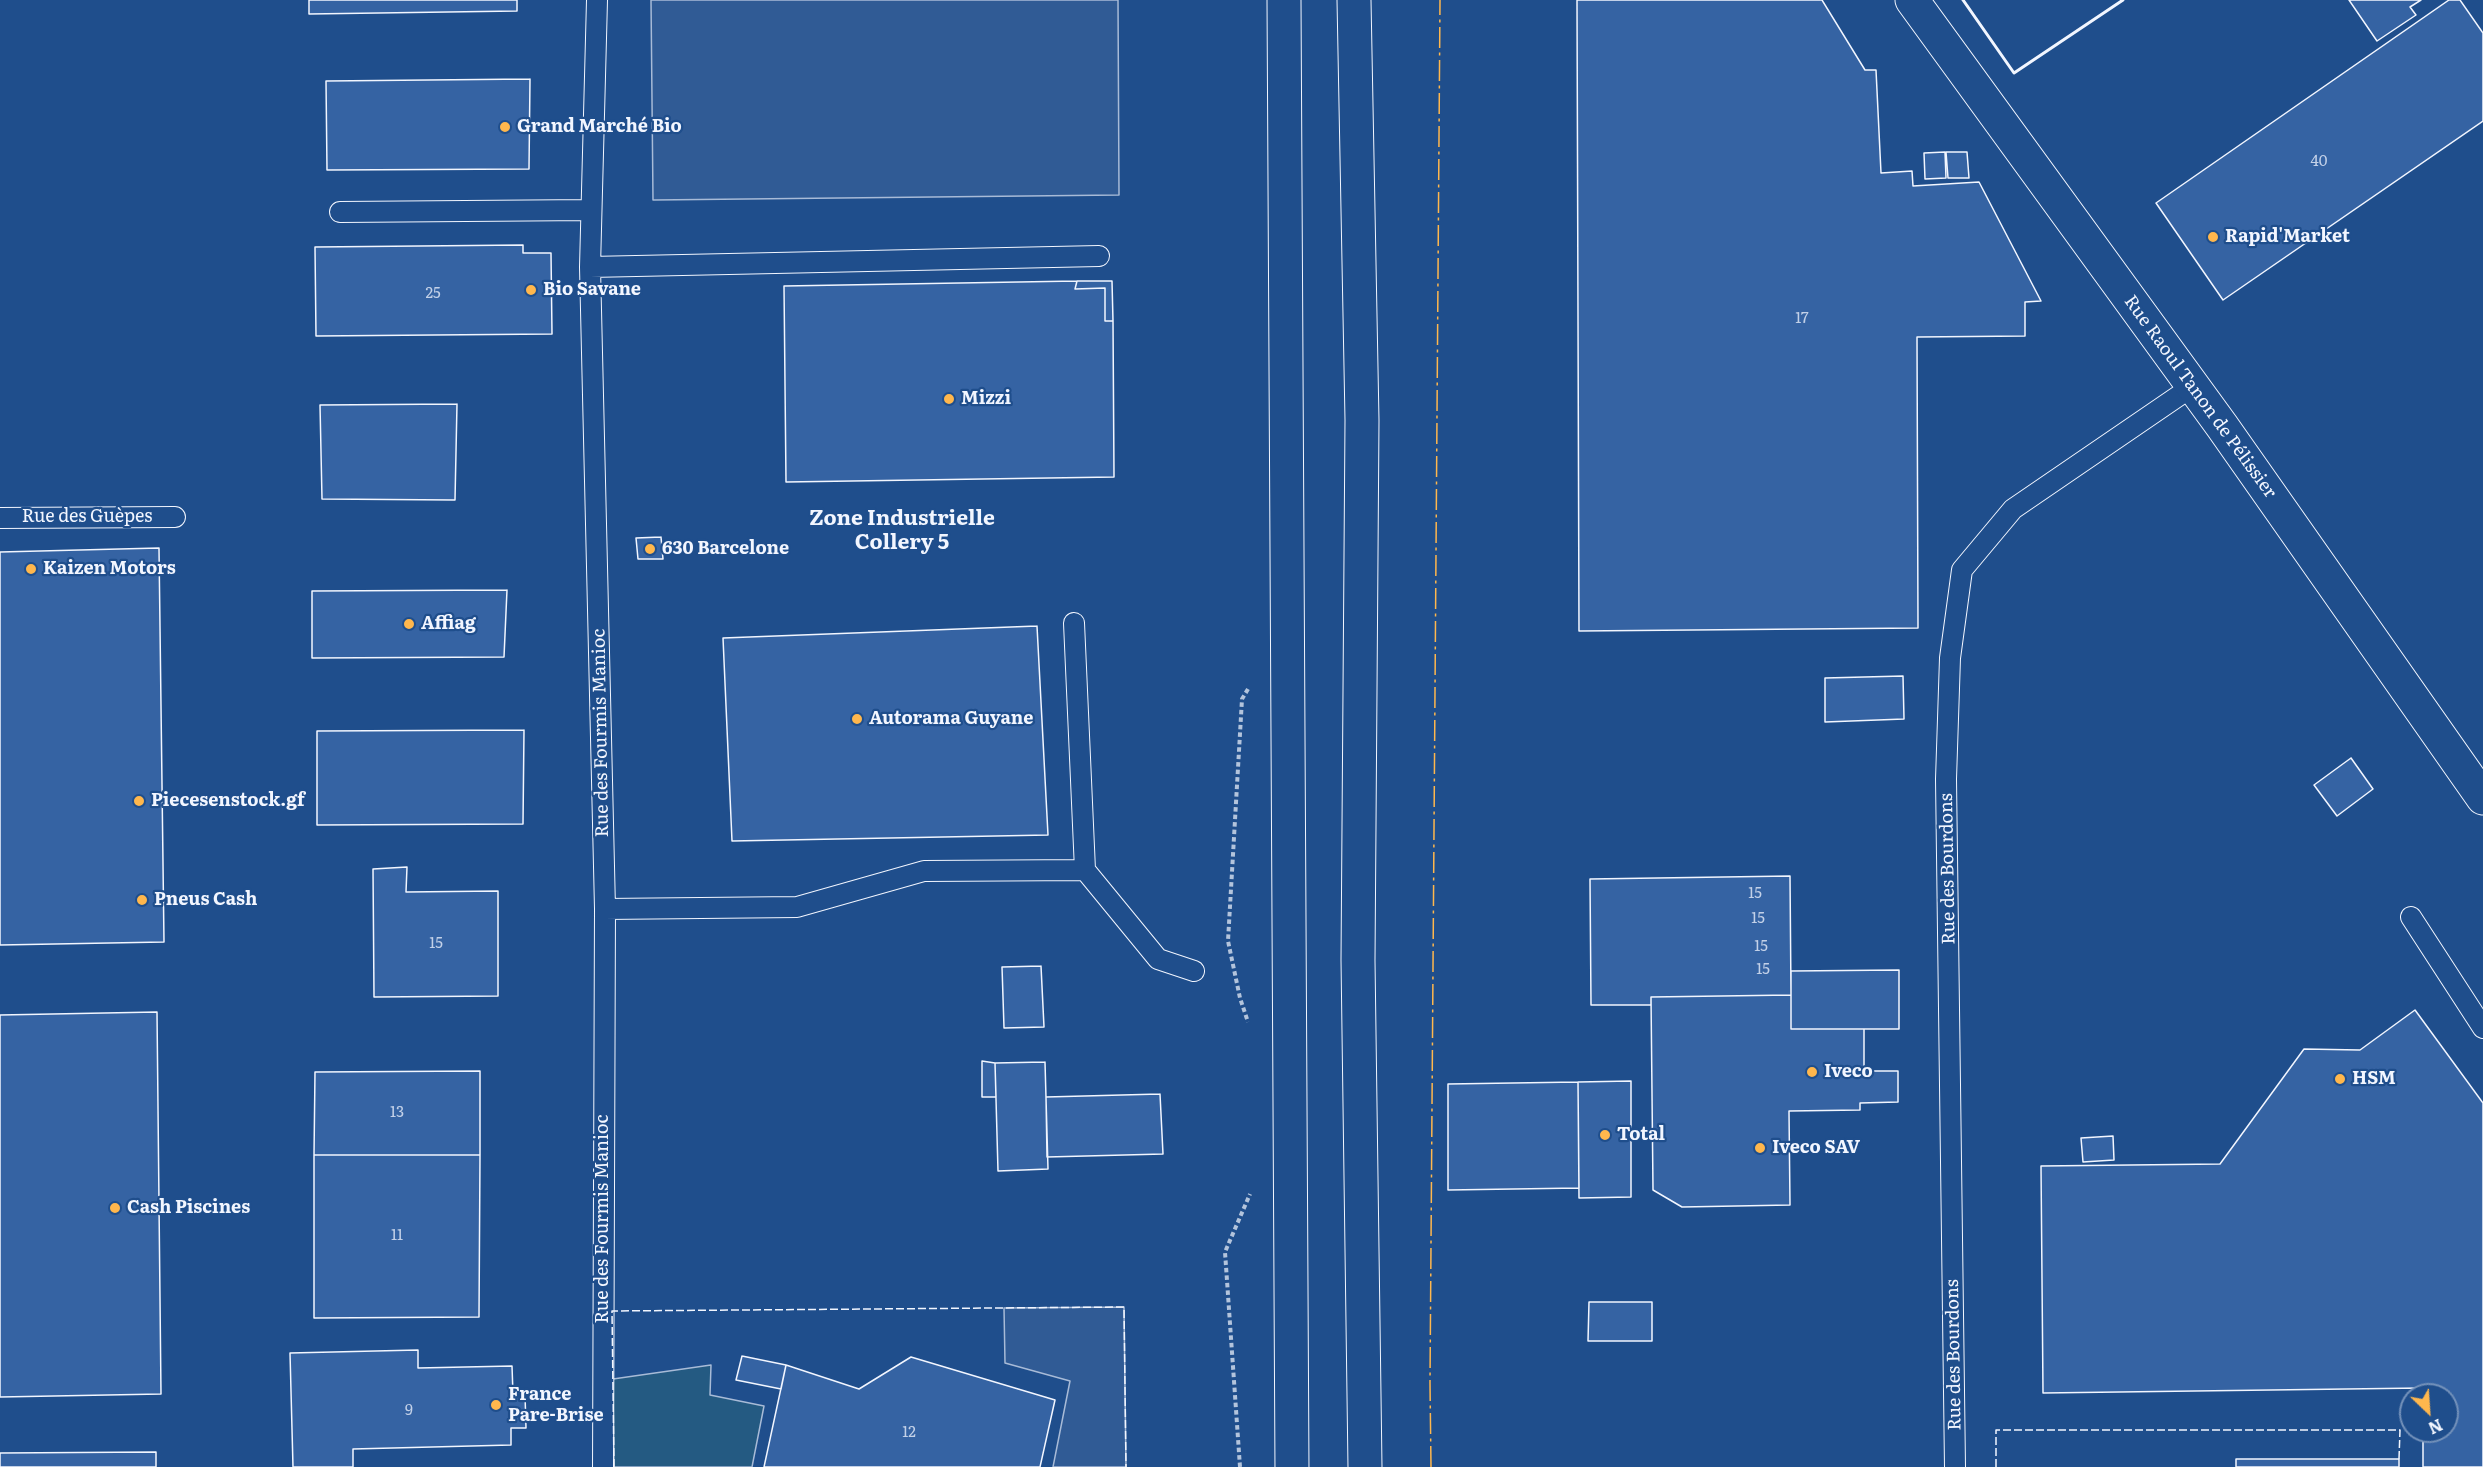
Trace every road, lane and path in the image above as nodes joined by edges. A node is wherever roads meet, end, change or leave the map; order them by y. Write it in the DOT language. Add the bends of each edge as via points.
graph roads {
  1 [pos="597,0"];
  2 [pos="1284,0"];
  3 [pos="1354,0"];
  4 [pos="1912,0"];
  5 [pos="590,210"];
  6 [pos="340,212"];
  7 [pos="1099,256"];
  8 [pos="590,267"];
  9 [pos="2193,386"];
  10 [pos="175,517"];
  11 [pos="0,518"];
  12 [pos="1074,623"];
  13 [pos="1253,679"];
  14 [pos="2483,798"];
  15 [pos="1085,870"];
  16 [pos="604,909"];
  17 [pos="2411,918"];
  18 [pos="1194,971"];
  19 [pos="1250,1026"];
  20 [pos="2483,1028"];
  21 [pos="1253,1188"];
  22 [pos="603,1467"];
  23 [pos="1240,1467"];
  24 [pos="1292,1467"];
  25 [pos="1365,1467"];
  26 [pos="1955,1467"];
  1 -- 5 [label="lane, Rue des Fourmis Manioc"];
  2 -- 24 [label="main road"];
  3 -- 25 [label="main road" via="1362,420 1358,960"];
  4 -- 9 [label="main road, Rue Raoul Tanon de Pélissier"];
  5 -- 6 [label="lane"];
  5 -- 8 [label="lane, Rue des Fourmis Manioc"];
  7 -- 8 [label="lane"];
  8 -- 16 [label="lane, Rue des Fourmis Manioc"];
  9 -- 14 [label="main road, Rue Raoul Tanon de Pélissier"];
  9 -- 26 [label="lane, Rue des Bourdons" via="2013,509 1962,570 1950,658 1946,779"];
  10 -- 11 [label="lane, Rue des Guèpes"];
  12 -- 15 [label="lane"];
  13 -- 19 [label="path" via="1242,699 1228,941"];
  15 -- 16 [label="lane" via="924,871 796,907"];
  15 -- 18 [label="lane" via="1158,959"];
  16 -- 22 [label="lane, Rue des Fourmis Manioc"];
  17 -- 20 [label="lane"];
  21 -- 23 [label="path" via="1225,1252"];
}
